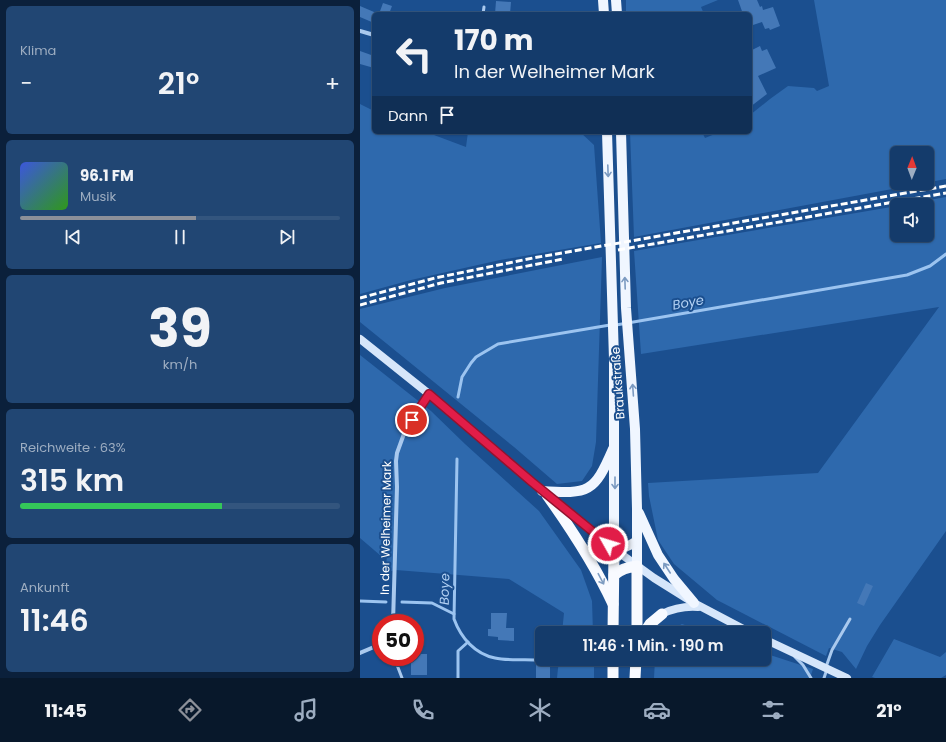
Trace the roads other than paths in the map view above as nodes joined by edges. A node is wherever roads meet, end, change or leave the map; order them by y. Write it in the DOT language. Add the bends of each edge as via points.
graph roads {
  1 [pos="603,0"];
  2 [pos="616,0"];
  3 [pos="484,7"];
  4 [pos="483,12"];
  5 [pos="604,12"];
  6 [pos="617,12"];
  7 [pos="360,31"];
  8 [pos="372,34"];
  9 [pos="607,134"];
  10 [pos="621,134"];
  11 [pos="360,339"];
  12 [pos="429,394"];
  13 [pos="615,444"];
  14 [pos="545,493"];
  15 [pos="637,509"];
  16 [pos="637,541"];
  17 [pos="614,549"];
  18 [pos="637,566"];
  19 [pos="614,575"];
  20 [pos="613,604"];
  21 [pos="698,605"];
  22 [pos="393,614"];
  23 [pos="662,614"];
  24 [pos="850,619"];
  25 [pos="613,626"];
  26 [pos="636,626"];
  27 [pos="649,626"];
  28 [pos="738,626"];
  29 [pos="771,642"];
  30 [pos="372,648"];
  31 [pos="785,649"];
  32 [pos="360,653"];
  33 [pos="397,666"];
  34 [pos="613,666"];
  35 [pos="636,666"];
  36 [pos="826,669"];
  37 [pos="402,678"];
  38 [pos="613,678"];
  39 [pos="635,678"];
  40 [pos="811,678"];
  41 [pos="824,678"];
  42 [pos="847,678"];
  1 -- 5 [label="main road"];
  2 -- 6 [label="main road"];
  3 -- 4 [label="lane"];
  7 -- 8 [label="street"];
  9 -- 13 [label="main road, Braukstraße, one-way"];
  15 -- 10 [label="main road, Braukstraße, one-way" via="634,414 626,308"];
  11 -- 12 [label="main road"];
  12 -- 14 [label="main road"];
  12 -- 22 [label="street, In der Welheimer Mark" via="405,431 397,453"];
  13 -- 14 [label="main road" via="602,472 588,488 571,493"];
  13 -- 17 [label="main road, Braukstraße, one-way"];
  14 -- 17 [label="main road"];
  14 -- 20 [label="highway, one-way" via="574,533"];
  15 -- 16 [label="main road, Braukstraße"];
  21 -- 15 [label="main road, one-way" via="674,579 658,555"];
  16 -- 17 [label="main road" via="627,547"];
  16 -- 18 [label="main road, Braukstraße"];
  17 -- 18 [label="main road"];
  17 -- 19 [label="highway, Braukstraße"];
  18 -- 19 [label="highway" via="620,570"];
  18 -- 21 [label="main road"];
  18 -- 26 [label="highway, Braukstraße"];
  19 -- 20 [label="highway, Braukstraße"];
  20 -- 25 [label="highway, Braukstraße"];
  21 -- 23 [label="main road" via="674,608"];
  21 -- 28 [label="main road"];
  23 -- 27 [label="highway"];
  24 -- 36 [label="lane" via="832,650"];
  29 -- 31 [label="main road"];
  30 -- 32 [label="street"];
  31 -- 36 [label="main road"];
  31 -- 40 [label="lane" via="803,665"];
  33 -- 37 [label="lane"];
  34 -- 38 [label="highway"];
  35 -- 39 [label="highway"];
  36 -- 41 [label="lane"];
  36 -- 42 [label="main road"];
}
